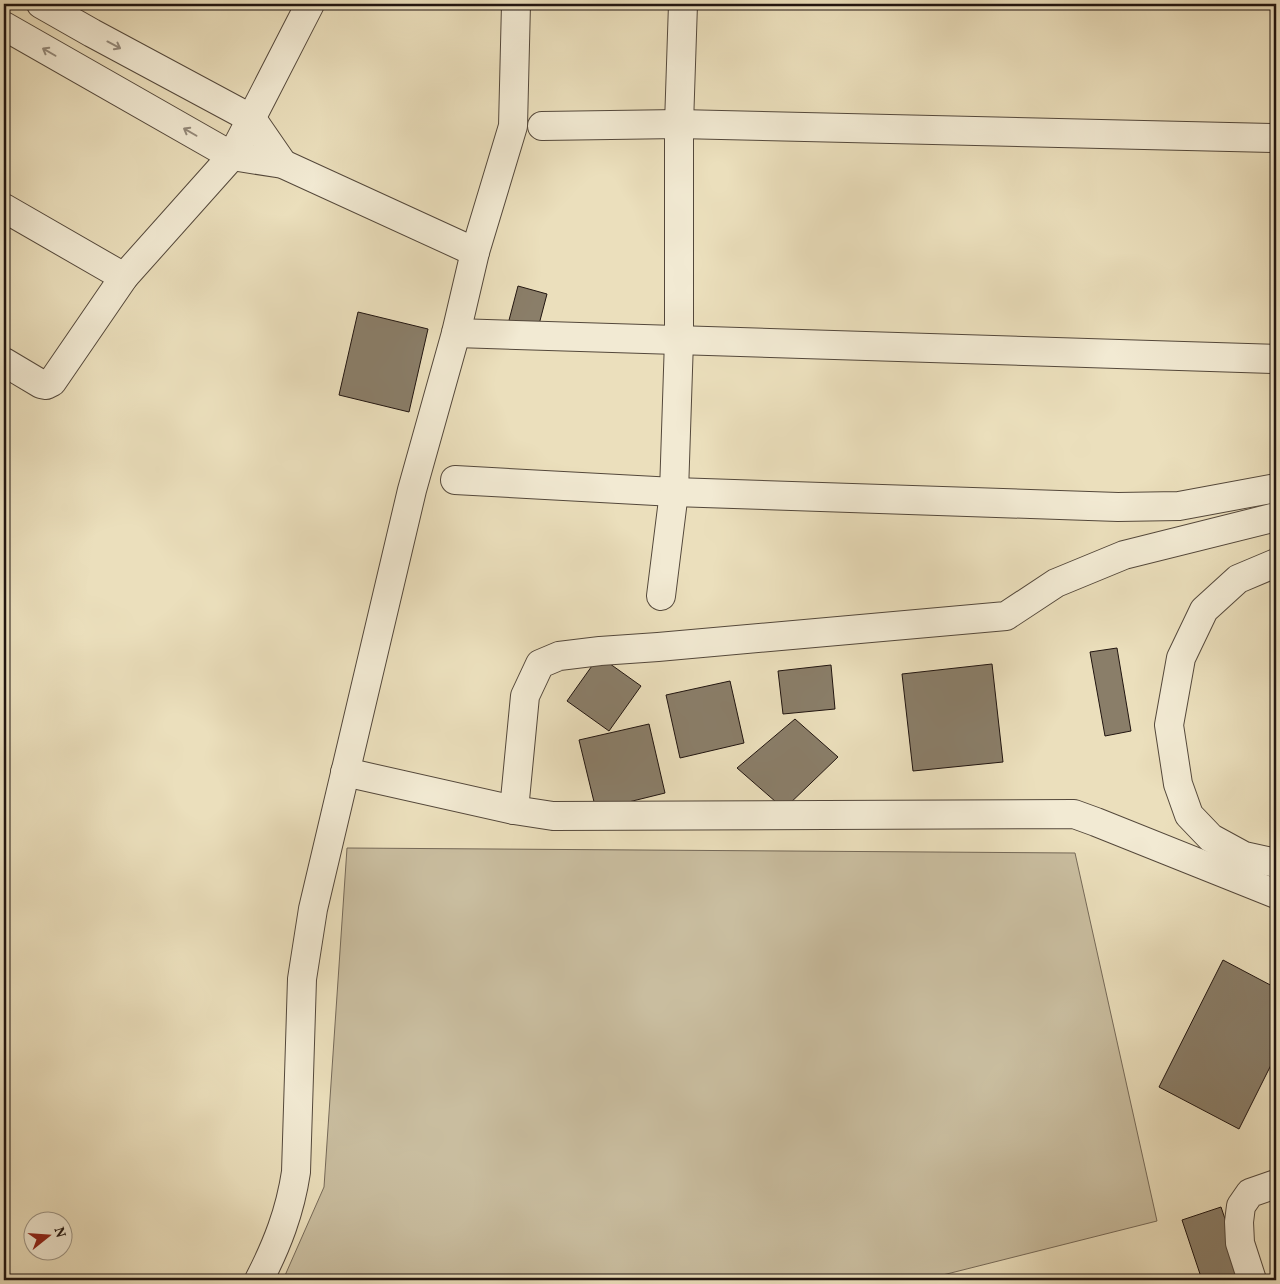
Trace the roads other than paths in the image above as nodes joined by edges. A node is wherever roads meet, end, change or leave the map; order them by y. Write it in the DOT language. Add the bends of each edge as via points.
graph roads {
  1 [pos="41,4"];
  2 [pos="310,4"];
  3 [pos="516,4"];
  4 [pos="683,4"];
  5 [pos="4,26"];
  6 [pos="252,118"];
  7 [pos="679,124"];
  8 [pos="542,126"];
  9 [pos="1276,138"];
  10 [pos="232,156"];
  11 [pos="283,164"];
  12 [pos="4,208"];
  13 [pos="475,252"];
  14 [pos="124,277"];
  15 [pos="456,333"];
  16 [pos="679,340"];
  17 [pos="1276,359"];
  18 [pos="4,362"];
  19 [pos="455,480"];
  20 [pos="1276,488"];
  21 [pos="674,492"];
  22 [pos="1276,518"];
  23 [pos="1276,563"];
  24 [pos="661,596"];
  25 [pos="345,772"];
  26 [pos="514,810"];
  27 [pos="1276,863"];
  28 [pos="1276,894"];
  29 [pos="1276,1184"];
  30 [pos="259,1280"];
  31 [pos="1252,1280"];
  1 -- 6 [label="street, one-way"];
  2 -- 6 [label="street"];
  3 -- 13 [label="street" via="513,126"];
  4 -- 7 [label="street"];
  10 -- 5 [label="street, one-way"];
  6 -- 10 [label="street"];
  6 -- 11 [label="street"];
  7 -- 8 [label="street"];
  7 -- 9 [label="street"];
  7 -- 16 [label="street"];
  10 -- 11 [label="street"];
  10 -- 14 [label="street"];
  11 -- 13 [label="street"];
  12 -- 14 [label="street"];
  13 -- 15 [label="street"];
  14 -- 18 [label="street" via="52,382 41,384"];
  15 -- 16 [label="street"];
  15 -- 25 [label="street" via="412,490"];
  16 -- 17 [label="street"];
  16 -- 21 [label="street"];
  19 -- 21 [label="street"];
  20 -- 21 [label="street" via="1179,506 1118,507"];
  21 -- 24 [label="street"];
  22 -- 26 [label="street" via="1124,555 1056,583 1006,616 559,656 540,664 525,696"];
  23 -- 27 [label="street" via="1238,579 1204,610 1181,658 1169,725 1178,784 1190,814 1211,838 1244,856"];
  25 -- 26 [label="street"];
  25 -- 30 [label="street" via="313,909 302,979 296,1172 285,1221"];
  26 -- 28 [label="street" via="553,816 1074,814"];
  29 -- 31 [label="street" via="1250,1193 1241,1206 1240,1242"];
}
